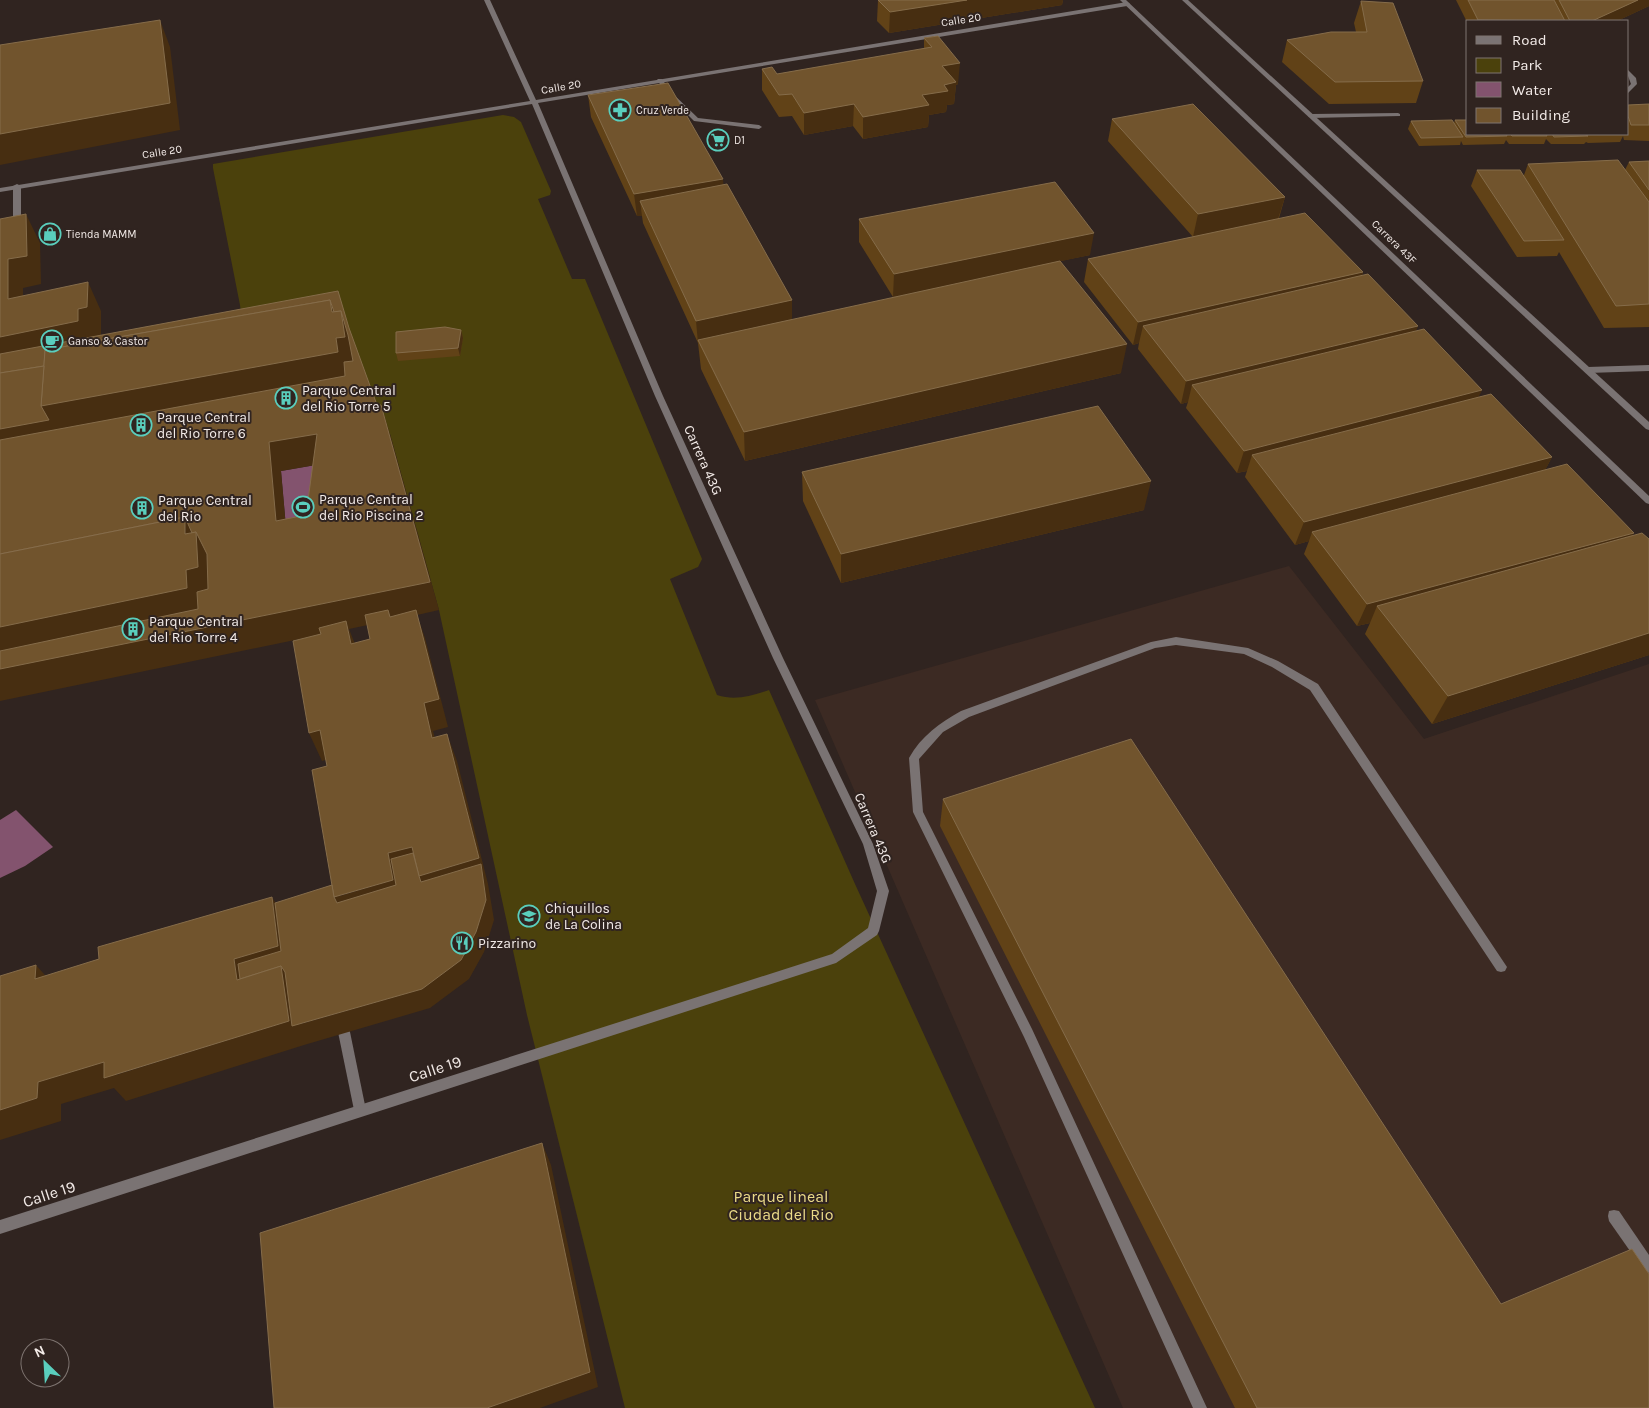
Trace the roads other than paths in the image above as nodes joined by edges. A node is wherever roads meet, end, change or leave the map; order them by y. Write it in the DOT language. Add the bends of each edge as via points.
graph roads {
  1 [pos="487,0"];
  2 [pos="1185,0"];
  3 [pos="1125,2"];
  4 [pos="1629,73"];
  5 [pos="660,80"];
  6 [pos="1629,90"];
  7 [pos="534,102"];
  8 [pos="1398,115"];
  9 [pos="1311,116"];
  10 [pos="759,127"];
  11 [pos="17,186"];
  12 [pos="0,190"];
  13 [pos="16,239"];
  14 [pos="1649,368"];
  15 [pos="1588,370"];
  16 [pos="1649,427"];
  17 [pos="1649,501"];
  18 [pos="873,931"];
  19 [pos="1501,967"];
  20 [pos="344,1032"];
  21 [pos="360,1110"];
  22 [pos="1614,1216"];
  23 [pos="0,1227"];
  24 [pos="1649,1266"];
  25 [pos="1200,1408"];
  1 -- 7 [label="street, Carrera 43G"];
  2 -- 9 [label="street"];
  3 -- 5 [label="street, Calle 20"];
  3 -- 17 [label="street, Carrera 43F"];
  4 -- 6 [label="street" via="1634,84"];
  5 -- 7 [label="street, Calle 20"];
  5 -- 10 [label="street" via="669,94 696,120"];
  7 -- 11 [label="street, Calle 20"];
  7 -- 18 [label="street, Carrera 43G" via="659,396 778,658 868,844 883,891"];
  8 -- 9 [label="street"];
  9 -- 15 [label="street"];
  11 -- 12 [label="street, Calle 20"];
  11 -- 13 [label="street"];
  14 -- 15 [label="street"];
  15 -- 16 [label="street"];
  18 -- 21 [label="street, Calle 19" via="836,958"];
  19 -- 25 [label="street" via="1314,687 1245,651 1176,641 1154,645 965,714 939,729 914,758 918,812 1028,1033"];
  20 -- 21 [label="street"];
  21 -- 23 [label="street, Calle 19"];
  22 -- 24 [label="street"];
}
